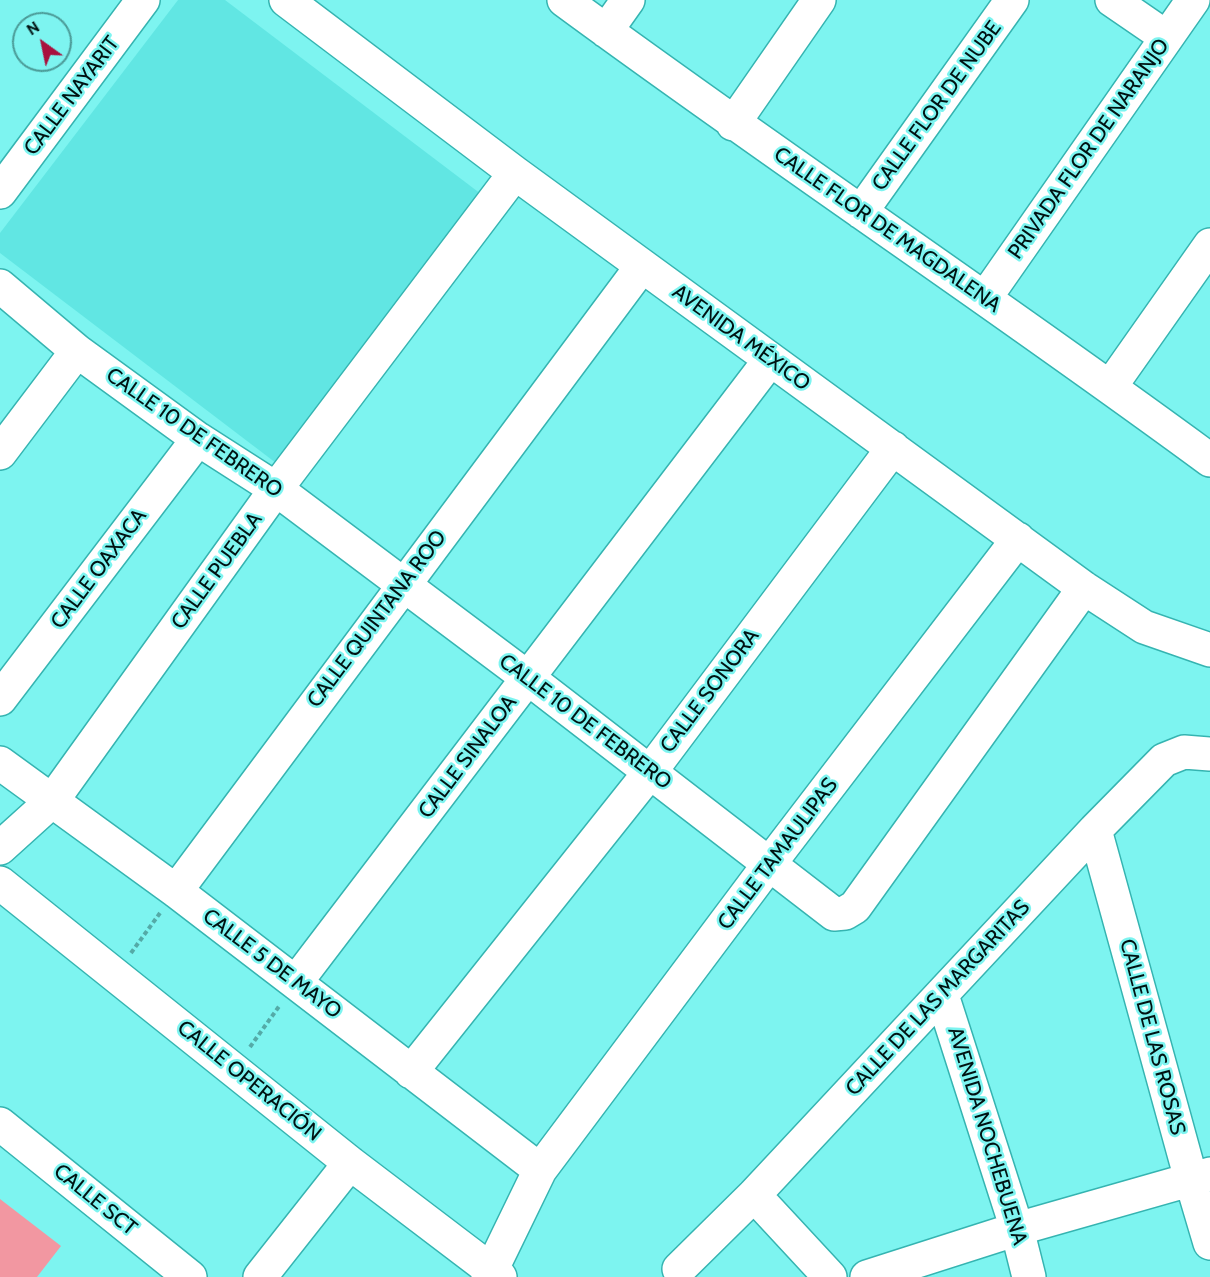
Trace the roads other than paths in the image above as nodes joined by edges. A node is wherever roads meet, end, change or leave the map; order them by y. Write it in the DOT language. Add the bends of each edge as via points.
graph roads {
  1 [pos="143,0"];
  2 [pos="286,0"];
  3 [pos="564,0"];
  4 [pos="628,0"];
  5 [pos="819,0"];
  6 [pos="1012,0"];
  7 [pos="1112,0"];
  8 [pos="1193,0"];
  9 [pos="606,31"];
  10 [pos="1166,37"];
  11 [pos="733,124"];
  12 [pos="515,173"];
  13 [pos="0,192"];
  14 [pos="861,212"];
  15 [pos="1210,245"];
  16 [pos="642,266"];
  17 [pos="0,286"];
  18 [pos="985,298"];
  19 [pos="77,351"];
  20 [pos="770,360"];
  21 [pos="1110,387"];
  22 [pos="198,439"];
  23 [pos="893,447"];
  24 [pos="0,453"];
  25 [pos="1210,460"];
  26 [pos="276,489"];
  27 [pos="1018,539"];
  28 [pos="403,585"];
  29 [pos="1084,588"];
  30 [pos="1210,650"];
  31 [pos="528,678"];
  32 [pos="0,699"];
  33 [pos="1210,754"];
  34 [pos="0,763"];
  35 [pos="650,772"];
  36 [pos="52,801"];
  37 [pos="1095,830"];
  38 [pos="0,848"];
  39 [pos="770,863"];
  40 [pos="0,883"];
  41 [pos="176,891"];
  42 [pos="296,982"];
  43 [pos="942,995"];
  44 [pos="411,1071"];
  45 [pos="0,1124"];
  46 [pos="350,1163"];
  47 [pos="540,1170"];
  48 [pos="1200,1177"];
  49 [pos="754,1195"];
  50 [pos="1017,1229"];
  51 [pos="1210,1243"];
  52 [pos="679,1269"];
  53 [pos="494,1275"];
  54 [pos="190,1277"];
  55 [pos="260,1277"];
  56 [pos="830,1277"];
  57 [pos="867,1277"];
  58 [pos="1029,1277"];
  1 -- 13 [label="street, CALLE NAYARIT"];
  2 -- 12 [label="street, AVENIDA MÉXICO"];
  3 -- 9 [label="street, CALLE FLOR DE MAGDALENA"];
  4 -- 9 [label="street"];
  5 -- 11 [label="street"];
  6 -- 14 [label="street, CALLE FLOR DE NUBE"];
  7 -- 10 [label="street"];
  8 -- 10 [label="street, PRIVADA FLOR DE NARANJO"];
  9 -- 11 [label="street, CALLE FLOR DE MAGDALENA"];
  10 -- 18 [label="street, PRIVADA FLOR DE NARANJO"];
  11 -- 14 [label="street, CALLE FLOR DE MAGDALENA"];
  12 -- 16 [label="street, AVENIDA MÉXICO"];
  12 -- 26 [label="street, CALLE PUEBLA"];
  14 -- 18 [label="street, CALLE FLOR DE MAGDALENA"];
  15 -- 21 [label="street"];
  16 -- 20 [label="street, AVENIDA MÉXICO"];
  16 -- 28 [label="street, CALLE QUINTANA ROO"];
  17 -- 19 [label="street, CALLE 10 DE FEBRERO"];
  18 -- 21 [label="street, CALLE FLOR DE MAGDALENA"];
  19 -- 22 [label="street, CALLE 10 DE FEBRERO"];
  19 -- 24 [label="street"];
  20 -- 23 [label="street, AVENIDA MÉXICO"];
  20 -- 31 [label="street, CALLE SINALOA"];
  21 -- 25 [label="street, CALLE FLOR DE MAGDALENA"];
  22 -- 26 [label="street, CALLE 10 DE FEBRERO"];
  22 -- 32 [label="street, CALLE OAXACA"];
  23 -- 27 [label="street, AVENIDA MÉXICO"];
  23 -- 35 [label="street, CALLE SONORA"];
  26 -- 28 [label="street, CALLE 10 DE FEBRERO"];
  26 -- 36 [label="street, CALLE PUEBLA"];
  27 -- 29 [label="street, AVENIDA MÉXICO"];
  27 -- 39 [label="street, CALLE TAMAULIPAS"];
  28 -- 31 [label="street, CALLE 10 DE FEBRERO"];
  28 -- 41 [label="street, CALLE QUINTANA ROO"];
  29 -- 30 [label="street, AVENIDA MÉXICO" via="1144,627"];
  29 -- 39 [label="street, CALLE 10 DE FEBRERO" via="855,907 834,914"];
  31 -- 35 [label="street, CALLE 10 DE FEBRERO"];
  31 -- 42 [label="street, CALLE SINALOA"];
  33 -- 37 [label="street, CALLE DE LAS MARGARITAS" via="1184,752 1164,760"];
  34 -- 36 [label="street, CALLE 5 DE MAYO"];
  35 -- 39 [label="street, CALLE 10 DE FEBRERO"];
  35 -- 44 [label="street, CALLE SONORA"];
  36 -- 38 [label="street, CALLE PUEBLA"];
  36 -- 41 [label="street, CALLE 5 DE MAYO"];
  37 -- 43 [label="street, CALLE DE LAS MARGARITAS"];
  37 -- 48 [label="street, CALLE DE LAS ROSAS"];
  39 -- 47 [label="street, CALLE TAMAULIPAS"];
  40 -- 46 [label="street, CALLE OPERACIÓN"];
  41 -- 42 [label="street, CALLE 5 DE MAYO"];
  42 -- 44 [label="street, CALLE 5 DE MAYO"];
  43 -- 49 [label="street, CALLE DE LAS MARGARITAS"];
  43 -- 50 [label="street, AVENIDA NOCHEBUENA"];
  44 -- 47 [label="street, CALLE 5 DE MAYO"];
  45 -- 54 [label="street, CALLE SCT"];
  46 -- 53 [label="street, CALLE OPERACIÓN"];
  46 -- 55 [label="street"];
  47 -- 53 [label="street, CALLE TAMAULIPAS"];
  48 -- 50 [label="street"];
  48 -- 51 [label="street, CALLE DE LAS ROSAS"];
  49 -- 52 [label="street, CALLE DE LAS MARGARITAS"];
  49 -- 56 [label="street"];
  50 -- 57 [label="street"];
  50 -- 58 [label="street, AVENIDA NOCHEBUENA"];
}
